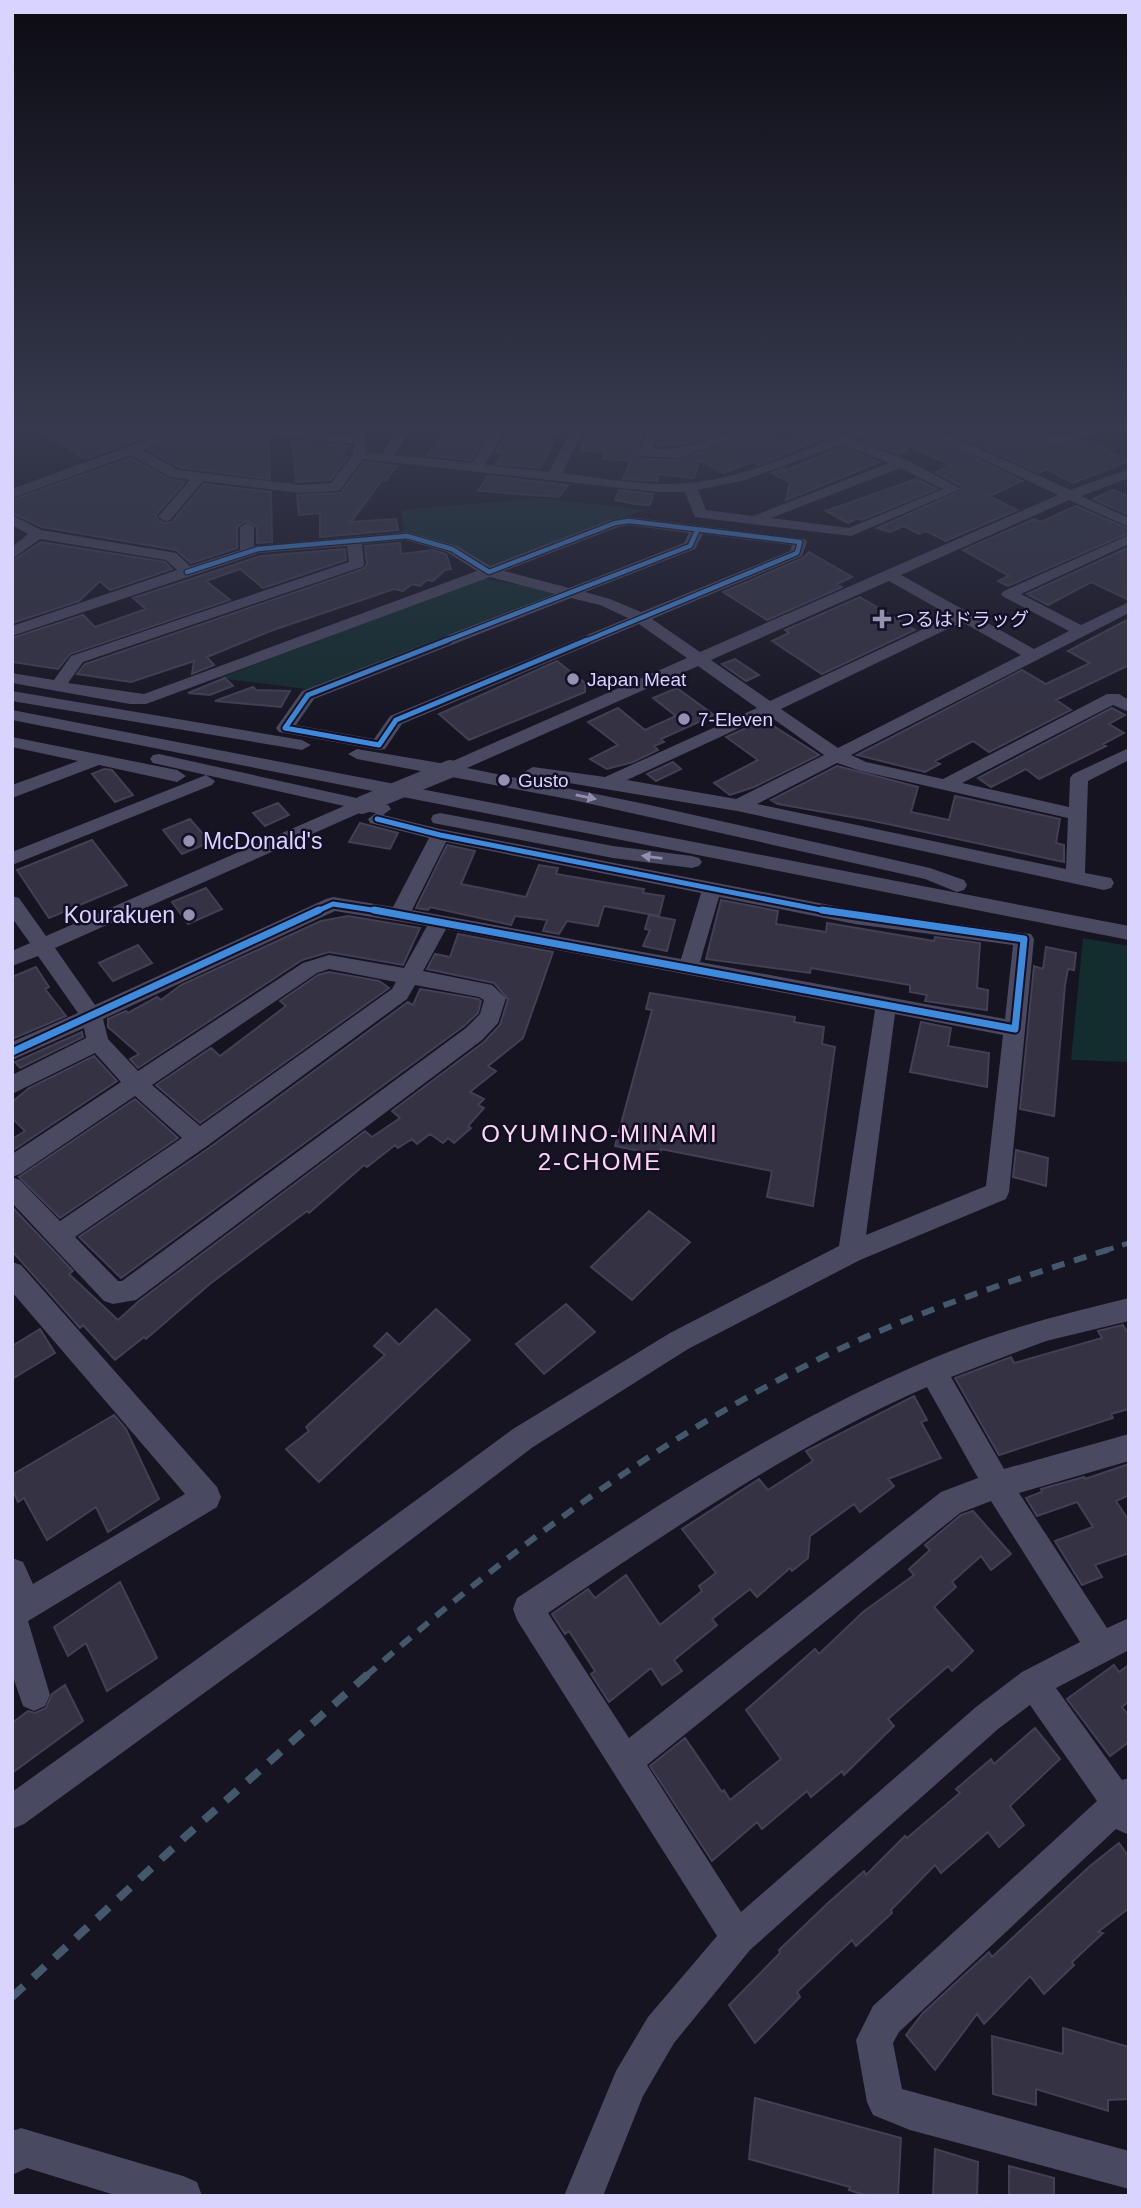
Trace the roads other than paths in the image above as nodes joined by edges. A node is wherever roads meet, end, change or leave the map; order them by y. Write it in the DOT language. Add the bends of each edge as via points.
graph roads {
  1 [pos="29,529"];
  2 [pos="247,529"];
  3 [pos="599,529"];
  4 [pos="684,529"];
  5 [pos="828,529"];
  6 [pos="858,529"];
  7 [pos="993,529"];
  8 [pos="697,531"];
  9 [pos="37,534"];
  10 [pos="1129,539"];
  11 [pos="354,541"];
  12 [pos="247,553"];
  13 [pos="12,555"];
  14 [pos="187,572"];
  15 [pos="489,572"];
  16 [pos="890,575"];
  17 [pos="573,592"];
  18 [pos="1129,607"];
  19 [pos="963,616"];
  20 [pos="639,617"];
  21 [pos="12,631"];
  22 [pos="1081,631"];
  23 [pos="1034,656"];
  24 [pos="700,659"];
  25 [pos="12,678"];
  26 [pos="58,686"];
  27 [pos="12,695"];
  28 [pos="12,705"];
  29 [pos="1129,707"];
  30 [pos="769,708"];
  31 [pos="12,715"];
  32 [pos="12,726"];
  33 [pos="12,742"];
  34 [pos="1129,753"];
  35 [pos="837,756"];
  36 [pos="96,760"];
  37 [pos="450,769"];
  38 [pos="519,770"];
  39 [pos="206,781"];
  40 [pos="607,782"];
  41 [pos="945,785"];
  42 [pos="12,792"];
  43 [pos="362,805"];
  44 [pos="740,805"];
  45 [pos="321,808"];
  46 [pos="1079,815"];
  47 [pos="377,820"];
  48 [pos="440,835"];
  49 [pos="12,859"];
  50 [pos="1075,877"];
  51 [pos="1104,883"];
  52 [pos="712,889"];
  53 [pos="959,893"];
  54 [pos="12,903"];
  55 [pos="399,915"];
  56 [pos="1129,919"];
  57 [pos="440,921"];
  58 [pos="1129,933"];
  59 [pos="41,946"];
  60 [pos="12,959"];
  61 [pos="688,969"];
  62 [pos="410,977"];
  63 [pos="886,1005"];
  64 [pos="91,1015"];
  65 [pos="1015,1029"];
  66 [pos="99,1042"];
  67 [pos="12,1052"];
  68 [pos="12,1085"];
  69 [pos="137,1085"];
  70 [pos="199,1139"];
  71 [pos="12,1167"];
  72 [pos="12,1187"];
  73 [pos="58,1235"];
  74 [pos="850,1252"];
  75 [pos="12,1273"];
  76 [pos="1129,1310"];
  77 [pos="933,1371"];
  78 [pos="1129,1447"];
  79 [pos="997,1485"];
  80 [pos="12,1573"];
  81 [pos="17,1612"];
  82 [pos="1115,1640"];
  83 [pos="1033,1683"];
  84 [pos="34,1695"];
  85 [pos="625,1762"];
  86 [pos="1125,1805"];
  87 [pos="12,1812"];
  88 [pos="738,1938"];
  89 [pos="12,2156"];
  90 [pos="1129,2170"];
  91 [pos="183,2196"];
  92 [pos="583,2196"];
  1 -- 9 [label="street"];
  2 -- 12 [label="street"];
  3 -- 15 [label="street"];
  4 -- 8 [label="street"];
  5 -- 6 [label="street"];
  7 -- 16 [label="street"];
  8 -- 17 [label="street" via="690,546"];
  8 -- 20 [label="street" via="800,542 797,553"];
  9 -- 13 [label="street"];
  9 -- 14 [label="street" via="171,556"];
  10 -- 22 [label="street" via="1009,594"];
  11 -- 12 [label="street"];
  11 -- 15 [label="street" via="407,536 452,549"];
  11 -- 26 [label="street" via="357,564 77,659"];
  12 -- 14 [label="street"];
  14 -- 21 [label="street"];
  15 -- 17 [label="street"];
  15 -- 26 [label="street" via="146,699"];
  16 -- 19 [label="street"];
  16 -- 24 [label="street"];
  17 -- 20 [label="street"];
  17 -- 20 [label="street" via="308,695 285,728 379,745 396,720"];
  18 -- 22 [label="street"];
  19 -- 23 [label="street"];
  19 -- 30 [label="street"];
  20 -- 24 [label="street"];
  22 -- 23 [label="street"];
  23 -- 35 [label="street"];
  24 -- 30 [label="street"];
  24 -- 37 [label="street"];
  25 -- 26 [label="street"];
  27 -- 37 [label="street"];
  28 -- 53 [label="street"];
  29 -- 41 [label="street" via="1113,698"];
  30 -- 35 [label="street"];
  30 -- 40 [label="street"];
  31 -- 53 [label="street"];
  32 -- 43 [label="street"];
  33 -- 36 [label="street"];
  34 -- 46 [label="street" via="1079,778"];
  35 -- 41 [label="street" via="891,775"];
  35 -- 44 [label="street"];
  36 -- 39 [label="street"];
  36 -- 42 [label="street"];
  37 -- 43 [label="street, bridge"];
  37 -- 53 [label="street, one-way" via="930,874"];
  38 -- 40 [label="street"];
  39 -- 45 [label="street"];
  39 -- 49 [label="street"];
  40 -- 44 [label="street"];
  41 -- 46 [label="street"];
  53 -- 43 [label="street, one-way" via="938,902 613,852"];
  43 -- 59 [label="street"];
  44 -- 50 [label="street"];
  46 -- 50 [label="street"];
  47 -- 48 [label="street"];
  48 -- 52 [label="street"];
  48 -- 55 [label="street"];
  50 -- 51 [label="street"];
  52 -- 61 [label="street"];
  52 -- 65 [label="street" via="855,917 1024,939"];
  53 -- 56 [label="street"];
  53 -- 58 [label="street"];
  54 -- 59 [label="street"];
  55 -- 57 [label="street"];
  55 -- 64 [label="street" via="334,904"];
  57 -- 61 [label="street"];
  57 -- 62 [label="street"];
  59 -- 60 [label="street"];
  59 -- 64 [label="street"];
  61 -- 63 [label="street"];
  62 -- 69 [label="street" via="329,962 310,968"];
  62 -- 70 [label="street" via="400,994 382,1008"];
  62 -- 73 [label="street" via="485,990 495,998 490,1017 474,1034 127,1292 113,1293"];
  63 -- 65 [label="street"];
  63 -- 74 [label="street"];
  64 -- 66 [label="street"];
  64 -- 67 [label="street"];
  65 -- 74 [label="street" via="998,1192"];
  66 -- 68 [label="street"];
  66 -- 69 [label="street"];
  69 -- 70 [label="street"];
  69 -- 71 [label="street"];
  70 -- 73 [label="street"];
  72 -- 73 [label="street"];
  74 -- 87 [label="street" via="679,1341 523,1438"];
  75 -- 81 [label="street" via="207,1497"];
  76 -- 77 [label="street" via="992,1346"];
  77 -- 79 [label="street"];
  77 -- 85 [label="street" via="855,1407 706,1491 528,1609"];
  78 -- 79 [label="street"];
  79 -- 82 [label="street"];
  79 -- 85 [label="street" via="951,1502"];
  80 -- 81 [label="street"];
  81 -- 84 [label="street"];
  82 -- 83 [label="street"];
  83 -- 86 [label="street"];
  83 -- 88 [label="street" via="987,1718"];
  85 -- 88 [label="street"];
  86 -- 90 [label="street" via="886,2019 874,2040 886,2102"];
  88 -- 92 [label="street" via="662,2030 629,2084"];
  89 -- 91 [label="street" via="21,2147"];
}
